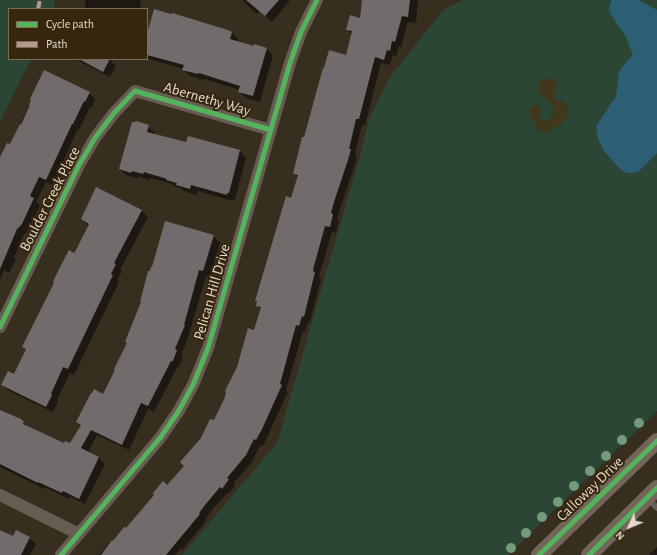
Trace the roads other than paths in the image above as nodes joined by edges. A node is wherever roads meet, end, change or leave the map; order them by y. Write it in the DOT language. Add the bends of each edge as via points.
graph roads {
  1 [pos="317,0"];
  2 [pos="135,91"];
  3 [pos="271,130"];
  4 [pos="0,326"];
  5 [pos="657,441"];
  6 [pos="0,495"];
  7 [pos="654,498"];
  8 [pos="79,534"];
  9 [pos="61,555"];
  10 [pos="539,555"];
  11 [pos="589,555"];
  1 -- 3 [label="street, Pelican Hill Drive" via="301,32 290,63"];
  2 -- 3 [label="street, Abernethy Way"];
  2 -- 4 [label="street, Boulder Creek Place" via="95,138 79,165"];
  3 -- 8 [label="street, Pelican Hill Drive" via="208,348 193,385 160,438"];
  5 -- 10 [label="main road, Calloway Drive"];
  6 -- 8 [label="street"];
  7 -- 11 [label="main road"];
  8 -- 9 [label="street, Pelican Hill Drive"];
}
